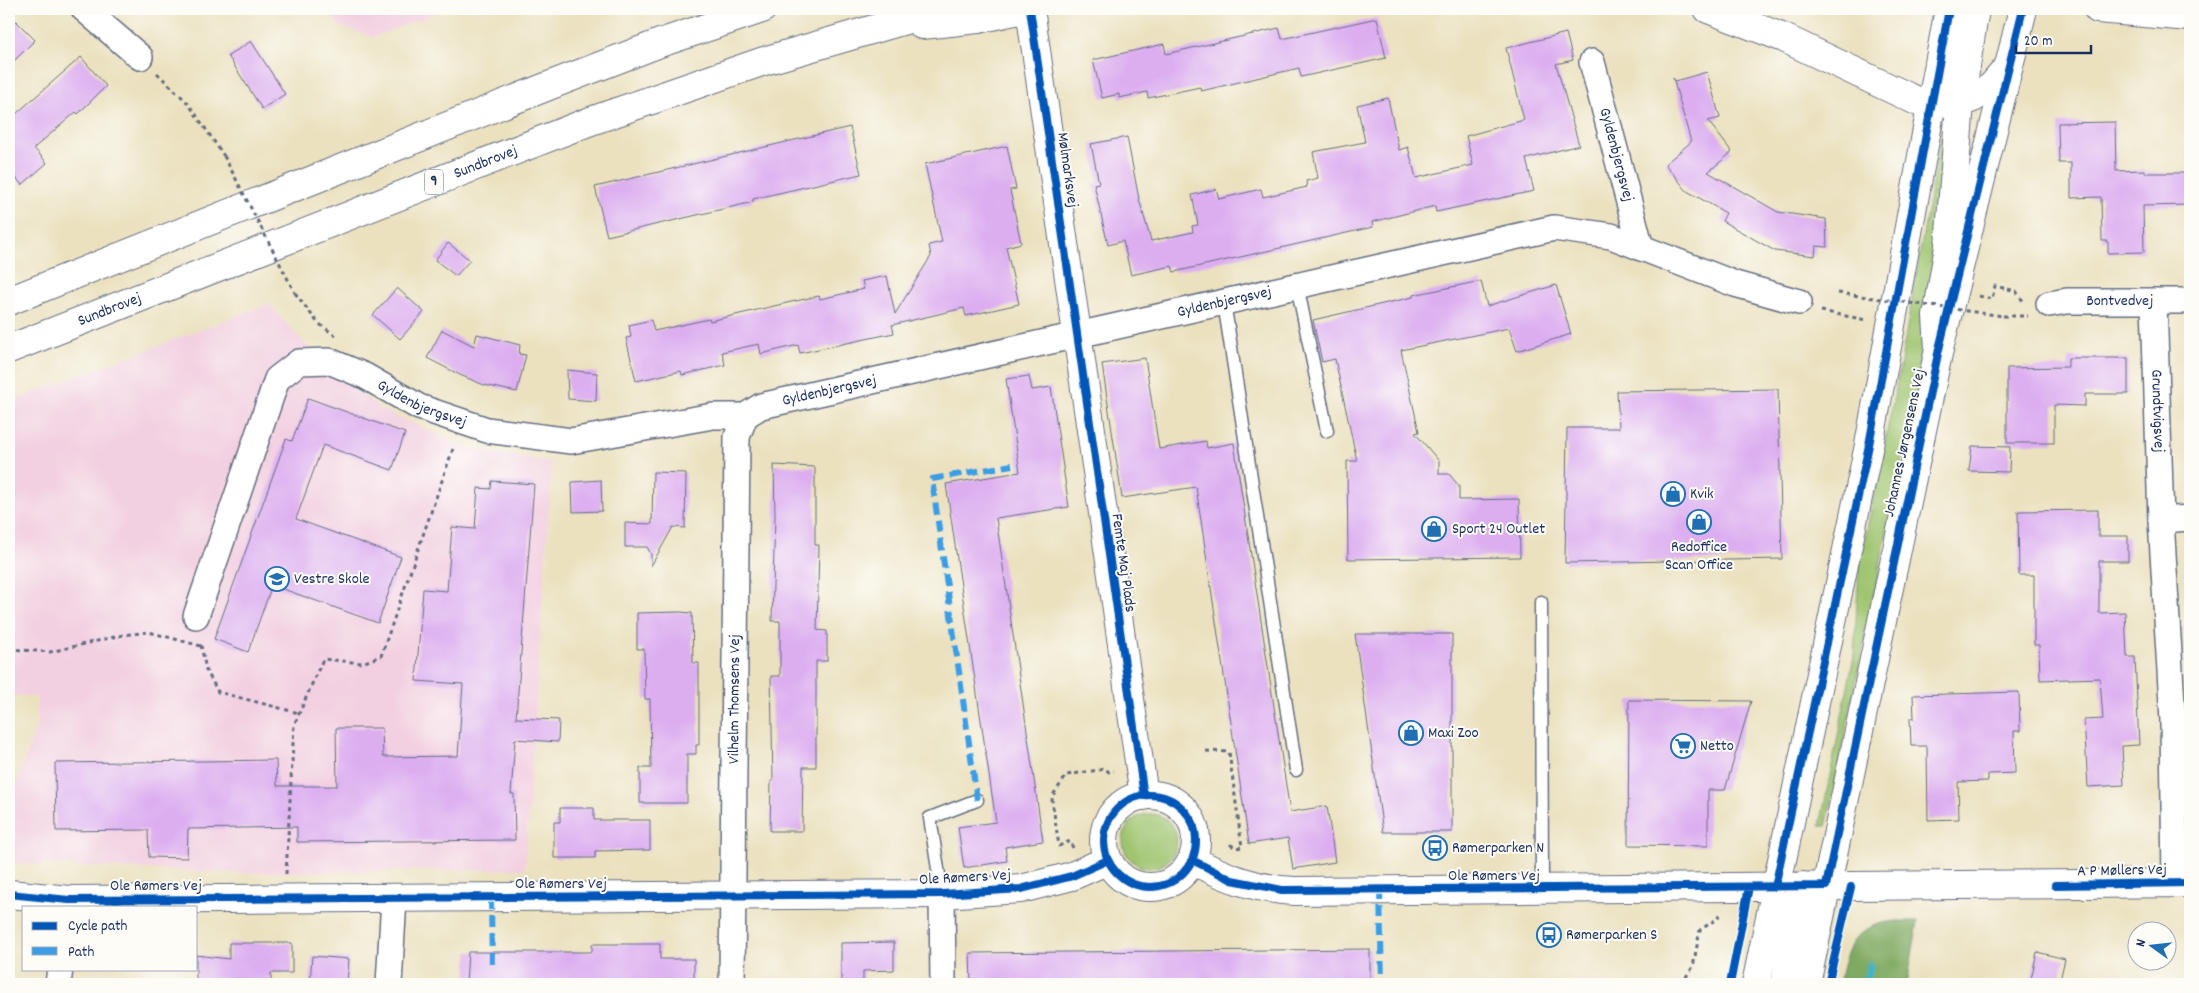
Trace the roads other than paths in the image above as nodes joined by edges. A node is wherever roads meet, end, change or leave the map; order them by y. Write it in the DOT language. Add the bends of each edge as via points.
graph roads {
  1 [pos="84,9"];
  2 [pos="762,9"];
  3 [pos="944,9"];
  4 [pos="1024,9"];
  5 [pos="1030,9"];
  6 [pos="1708,9"];
  7 [pos="1949,9"];
  8 [pos="1975,9"];
  9 [pos="2023,9"];
  10 [pos="2098,9"];
  11 [pos="2190,17"];
  12 [pos="866,31"];
  13 [pos="140,57"];
  14 [pos="1592,62"];
  15 [pos="2009,66"];
  16 [pos="1960,103"];
  17 [pos="1932,104"];
  18 [pos="1641,248"];
  19 [pos="1297,285"];
  20 [pos="9,301"];
  21 [pos="2190,301"];
  22 [pos="1224,302"];
  23 [pos="1800,302"];
  24 [pos="2154,302"];
  25 [pos="2050,304"];
  26 [pos="1077,334"];
  27 [pos="9,349"];
  28 [pos="1939,349"];
  29 [pos="745,416"];
  30 [pos="1327,431"];
  31 [pos="2190,518"];
  32 [pos="2161,520"];
  33 [pos="1541,602"];
  34 [pos="196,616"];
  35 [pos="2181,721"];
  36 [pos="1296,770"];
  37 [pos="1144,796"];
  38 [pos="977,800"];
  39 [pos="1108,860"];
  40 [pos="1192,860"];
  41 [pos="2183,884"];
  42 [pos="1814,886"];
  43 [pos="1775,887"];
  44 [pos="1542,890"];
  45 [pos="9,894"];
  46 [pos="942,894"];
  47 [pos="733,896"];
  48 [pos="394,899"];
  49 [pos="69,903"];
  50 [pos="60,970"];
  51 [pos="58,984"];
  52 [pos="389,984"];
  53 [pos="732,984"];
  54 [pos="943,984"];
  55 [pos="1756,984"];
  56 [pos="1785,984"];
  57 [pos="1806,984"];
  1 -- 13 [label="street"];
  2 -- 20 [label="street" via="570,77"];
  3 -- 12 [label="street, Sundbrovej / 9"];
  4 -- 12 [label="street" via="978,19"];
  5 -- 26 [label="street, Mølmarksvej"];
  6 -- 17 [label="street" via="1784,38 1908,98"];
  7 -- 17 [label="street"];
  8 -- 16 [label="street"];
  9 -- 15 [label="street, Johannes Jørgensens Vej"];
  10 -- 11 [label="street"];
  12 -- 27 [label="street, Sundbrovej / 9" via="764,61 588,122"];
  14 -- 18 [label="street, Gyldenbjergsvej"];
  15 -- 16 [label="street" via="1991,87"];
  15 -- 28 [label="street, Johannes Jørgensens Vej"];
  16 -- 17 [label="street"];
  16 -- 28 [label="street" via="1949,246 1937,316"];
  17 -- 43 [label="street" via="1867,455"];
  18 -- 19 [label="street, Gyldenbjergsvej" via="1611,236 1554,228"];
  18 -- 23 [label="street, Gyldenbjergsvej" via="1735,284"];
  19 -- 22 [label="street, Gyldenbjergsvej"];
  19 -- 30 [label="lane"];
  21 -- 24 [label="street, Bontvedvej"];
  22 -- 26 [label="street, Gyldenbjergsvej"];
  22 -- 36 [label="lane"];
  24 -- 25 [label="street, Bontvedvej"];
  24 -- 32 [label="street, Grundtvigsvej"];
  26 -- 29 [label="street, Gyldenbjergsvej" via="761,406"];
  26 -- 37 [label="street, Femte Maj Plads"];
  28 -- 42 [label="street, Johannes Jørgensens Vej"];
  29 -- 34 [label="street, Gyldenbjergsvej" via="713,416 571,441 487,430 420,407 365,376 329,362 299,362 277,379"];
  29 -- 47 [label="street, Vilhelm Thomsens Vej" via="737,437"];
  31 -- 32 [label="street"];
  32 -- 35 [label="street, Grundtvigsvej"];
  33 -- 44 [label="lane"];
  35 -- 41 [label="street, Grundtvigsvej"];
  37 -- 39 [label="street" via="1124,804 1110,819 1104,846"];
  37 -- 40 [label="street" via="1171,800 1182,808 1195,833 1196,847"];
  38 -- 46 [label="lane" via="930,818"];
  39 -- 40 [label="street" via="1125,880 1150,887 1175,880"];
  39 -- 46 [label="street, Ole Rømers Vej" via="1072,876 1021,889"];
  40 -- 44 [label="street, Ole Rømers Vej" via="1232,880 1282,890"];
  41 -- 42 [label="street, A P Møllers Vej"];
  42 -- 43 [label="street, Ole Rømers Vej"];
  42 -- 56 [label="street, Johannes Jørgensens Vej"];
  42 -- 57 [label="street, Johannes Jørgensens Vej"];
  43 -- 44 [label="street, Ole Rømers Vej"];
  43 -- 55 [label="street"];
  45 -- 49 [label="street, Ole Rømers Vej"];
  46 -- 47 [label="street, Ole Rømers Vej"];
  46 -- 54 [label="street"];
  47 -- 48 [label="street, Ole Rømers Vej"];
  47 -- 53 [label="street, Vilhelm Thomsens Vej"];
  48 -- 49 [label="street, Ole Rømers Vej"];
  48 -- 52 [label="street"];
  50 -- 51 [label="street"];
}
